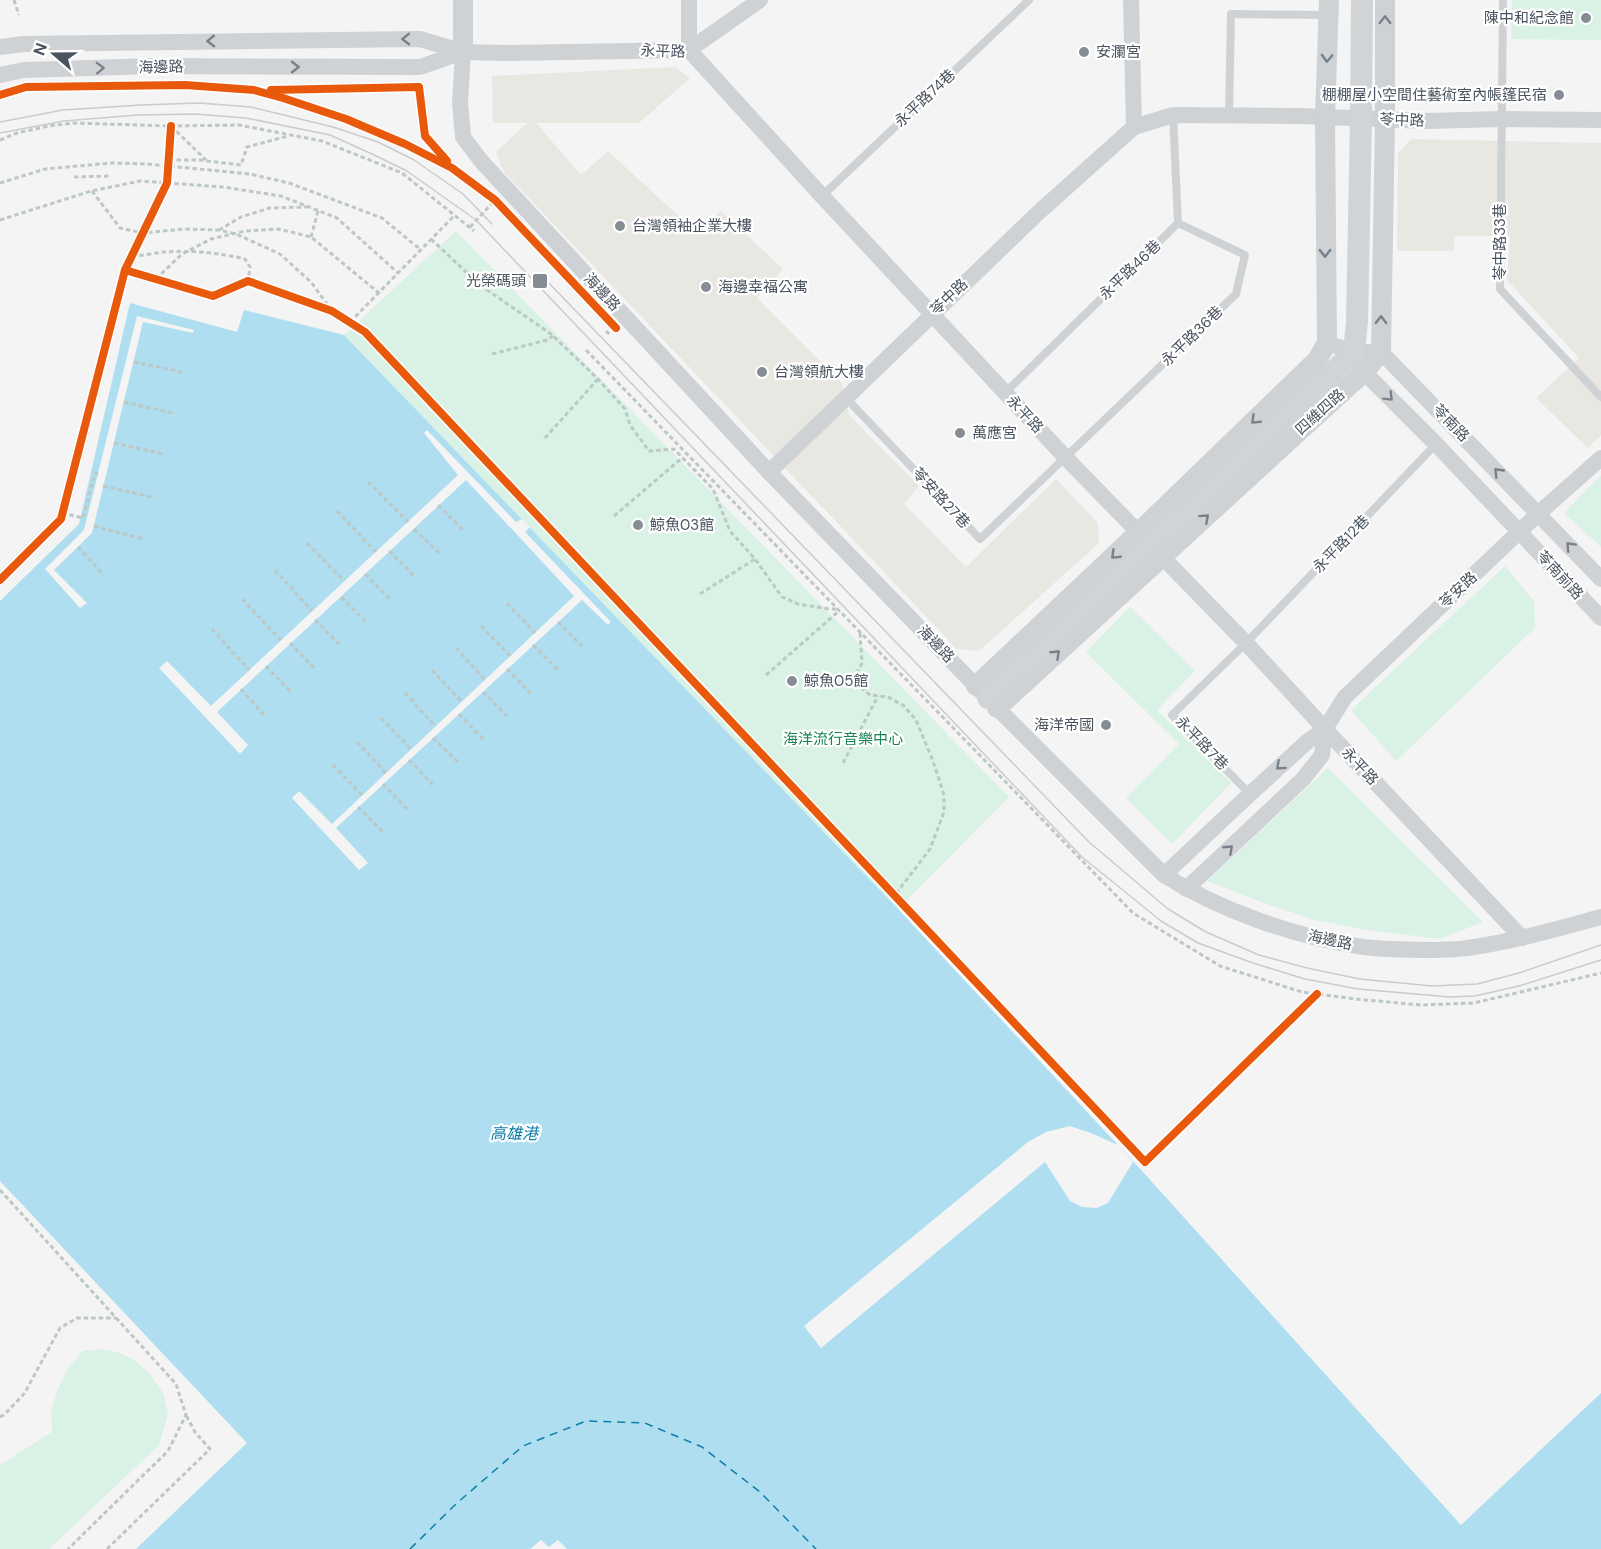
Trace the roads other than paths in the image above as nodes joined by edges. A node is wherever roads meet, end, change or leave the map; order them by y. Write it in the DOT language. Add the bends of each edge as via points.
graph roads {
  1 [pos="463,0"];
  2 [pos="690,0"];
  3 [pos="760,0"];
  4 [pos="1029,0"];
  5 [pos="1131,0"];
  6 [pos="1362,0"];
  7 [pos="1384,0"];
  8 [pos="1503,0"];
  9 [pos="1328,7"];
  10 [pos="0,47"];
  11 [pos="689,50"];
  12 [pos="463,52"];
  13 [pos="0,75"];
  14 [pos="1173,115"];
  15 [pos="1229,115"];
  16 [pos="1325,117"];
  17 [pos="1361,119"];
  18 [pos="1385,120"];
  19 [pos="1501,120"];
  20 [pos="1601,120"];
  21 [pos="1134,127"];
  22 [pos="822,196"];
  23 [pos="1178,223"];
  24 [pos="931,314"];
  25 [pos="1327,344"];
  26 [pos="1381,352"];
  27 [pos="1359,362"];
  28 [pos="1005,393"];
  29 [pos="1601,397"];
  30 [pos="846,398"];
  31 [pos="1436,444"];
  32 [pos="1066,458"];
  33 [pos="1601,458"];
  34 [pos="769,472"];
  35 [pos="1539,513"];
  36 [pos="1520,532"];
  37 [pos="1149,545"];
  38 [pos="1601,579"];
  39 [pos="1601,618"];
  40 [pos="1246,643"];
  41 [pos="987,697"];
  42 [pos="1325,729"];
  43 [pos="1250,794"];
  44 [pos="1164,875"];
  45 [pos="1186,889"];
  46 [pos="1601,917"];
  47 [pos="1522,938"];
  1 -- 12 [label="street"];
  2 -- 11 [label="street"];
  3 -- 11 [label="street"];
  4 -- 22 [label="lane, 永平路74巷"];
  5 -- 21 [label="street"];
  6 -- 17 [label="main road"];
  18 -- 7 [label="street, one-way"];
  8 -- 19 [label="lane, 苓中路33巷"];
  9 -- 15 [label="lane" via="1231,14"];
  9 -- 16 [label="street, one-way"];
  12 -- 10 [label="street, 海邊路, one-way" via="420,39"];
  11 -- 12 [label="street, 永平路"];
  11 -- 22 [label="street, 永平路"];
  13 -- 12 [label="street, 海邊路, one-way" via="24,70 154,66 420,67"];
  12 -- 34 [label="street, 海邊路" via="463,137 500,194 626,317"];
  14 -- 15 [label="street, 苓中路"];
  14 -- 21 [label="street, 苓中路"];
  14 -- 23 [label="lane"];
  15 -- 16 [label="street, 苓中路"];
  16 -- 17 [label="street, 苓中路"];
  16 -- 25 [label="street, one-way"];
  17 -- 18 [label="street, 苓中路"];
  17 -- 27 [label="main road"];
  18 -- 19 [label="street, 苓中路"];
  26 -- 18 [label="street, one-way"];
  19 -- 20 [label="street, 苓中路"];
  19 -- 29 [label="lane, 苓中路33巷" via="1500,289"];
  21 -- 24 [label="street, 苓中路"];
  22 -- 24 [label="street, 永平路"];
  23 -- 28 [label="lane, 永平路46巷"];
  23 -- 32 [label="lane, 永平路36巷" via="1245,255 1236,294"];
  24 -- 28 [label="street, 永平路"];
  24 -- 30 [label="street, 苓中路"];
  25 -- 27 [label="street, 苓南路"];
  25 -- 37 [label="street, 四維四路, one-way" via="1317,360"];
  26 -- 27 [label="street, 四維四路"];
  35 -- 26 [label="street, 苓南路, one-way"];
  27 -- 31 [label="street, 苓南路, one-way"];
  27 -- 37 [label="main road, 四維四路"];
  28 -- 32 [label="street, 永平路"];
  30 -- 32 [label="lane, 苓安路27巷" via="980,539"];
  30 -- 34 [label="street, 苓中路"];
  31 -- 36 [label="street, 苓南路"];
  31 -- 40 [label="lane, 永平路12巷"];
  32 -- 37 [label="street, 永平路"];
  33 -- 35 [label="street, 苓安路"];
  34 -- 41 [label="street, 海邊路"];
  35 -- 36 [label="street, 苓安路"];
  38 -- 35 [label="street, 苓南前路, one-way"];
  36 -- 39 [label="street, 苓南前路"];
  36 -- 42 [label="street, 苓安路" via="1345,697"];
  37 -- 40 [label="street, 永平路"];
  37 -- 41 [label="main road, 四維四路"];
  40 -- 42 [label="street, 永平路"];
  40 -- 43 [label="lane, 永平路7巷" via="1172,715"];
  41 -- 44 [label="street, 海邊路"];
  42 -- 43 [label="street, 苓安路, one-way"];
  45 -- 42 [label="street, 苓安路, one-way" via="1303,779 1322,754"];
  42 -- 47 [label="street, 永平路"];
  43 -- 44 [label="street, 苓安路"];
  44 -- 45 [label="street, 海邊路"];
  45 -- 47 [label="street, 海邊路" via="1223,907 1303,934 1358,946 1465,949"];
  46 -- 47 [label="street, 海邊路"];
}
